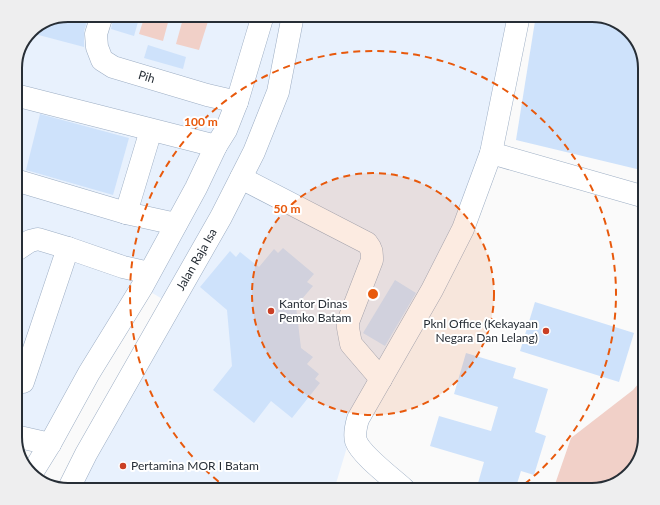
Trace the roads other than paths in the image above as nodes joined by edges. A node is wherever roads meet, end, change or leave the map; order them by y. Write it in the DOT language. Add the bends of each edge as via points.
graph roads {
  1 [pos="100,22"];
  2 [pos="261,22"];
  3 [pos="292,22"];
  4 [pos="518,22"];
  5 [pos="22,97"];
  6 [pos="237,102"];
  7 [pos="151,130"];
  8 [pos="216,146"];
  9 [pos="491,153"];
  10 [pos="241,178"];
  11 [pos="22,182"];
  12 [pos="638,196"];
  13 [pos="126,212"];
  14 [pos="176,224"];
  15 [pos="22,246"];
  16 [pos="68,248"];
  17 [pos="145,280"];
  18 [pos="171,304"];
  19 [pos="381,379"];
  20 [pos="23,382"];
  21 [pos="22,438"];
  22 [pos="50,444"];
  23 [pos="34,468"];
  24 [pos="72,483"];
  25 [pos="397,483"];
  1 -- 6 [label="main road, Pih" via="96,34 97,47 102,60 113,67"];
  2 -- 6 [label="main road"];
  3 -- 10 [label="main road, Jalan Raja Isa" via="278,92"];
  4 -- 9 [label="main road"];
  5 -- 7 [label="main road"];
  6 -- 8 [label="main road" via="226,130"];
  7 -- 8 [label="main road"];
  7 -- 13 [label="main road"];
  8 -- 14 [label="main road"];
  9 -- 12 [label="main road"];
  9 -- 19 [label="main road" via="463,229 432,290"];
  10 -- 18 [label="main road, Jalan Raja Isa"];
  10 -- 19 [label="main road" via="367,243 371,248 372,260 348,328 351,344"];
  11 -- 13 [label="main road"];
  13 -- 14 [label="main road"];
  14 -- 17 [label="main road"];
  15 -- 16 [label="main road" via="38,239"];
  16 -- 17 [label="main road" via="123,267"];
  16 -- 20 [label="main road"];
  17 -- 18 [label="main road"];
  17 -- 22 [label="main road" via="89,372"];
  18 -- 24 [label="main road, Jalan Raja Isa"];
  19 -- 25 [label="main road" via="358,419 356,440 359,448"];
  21 -- 22 [label="main road"];
  22 -- 23 [label="main road"];
}
